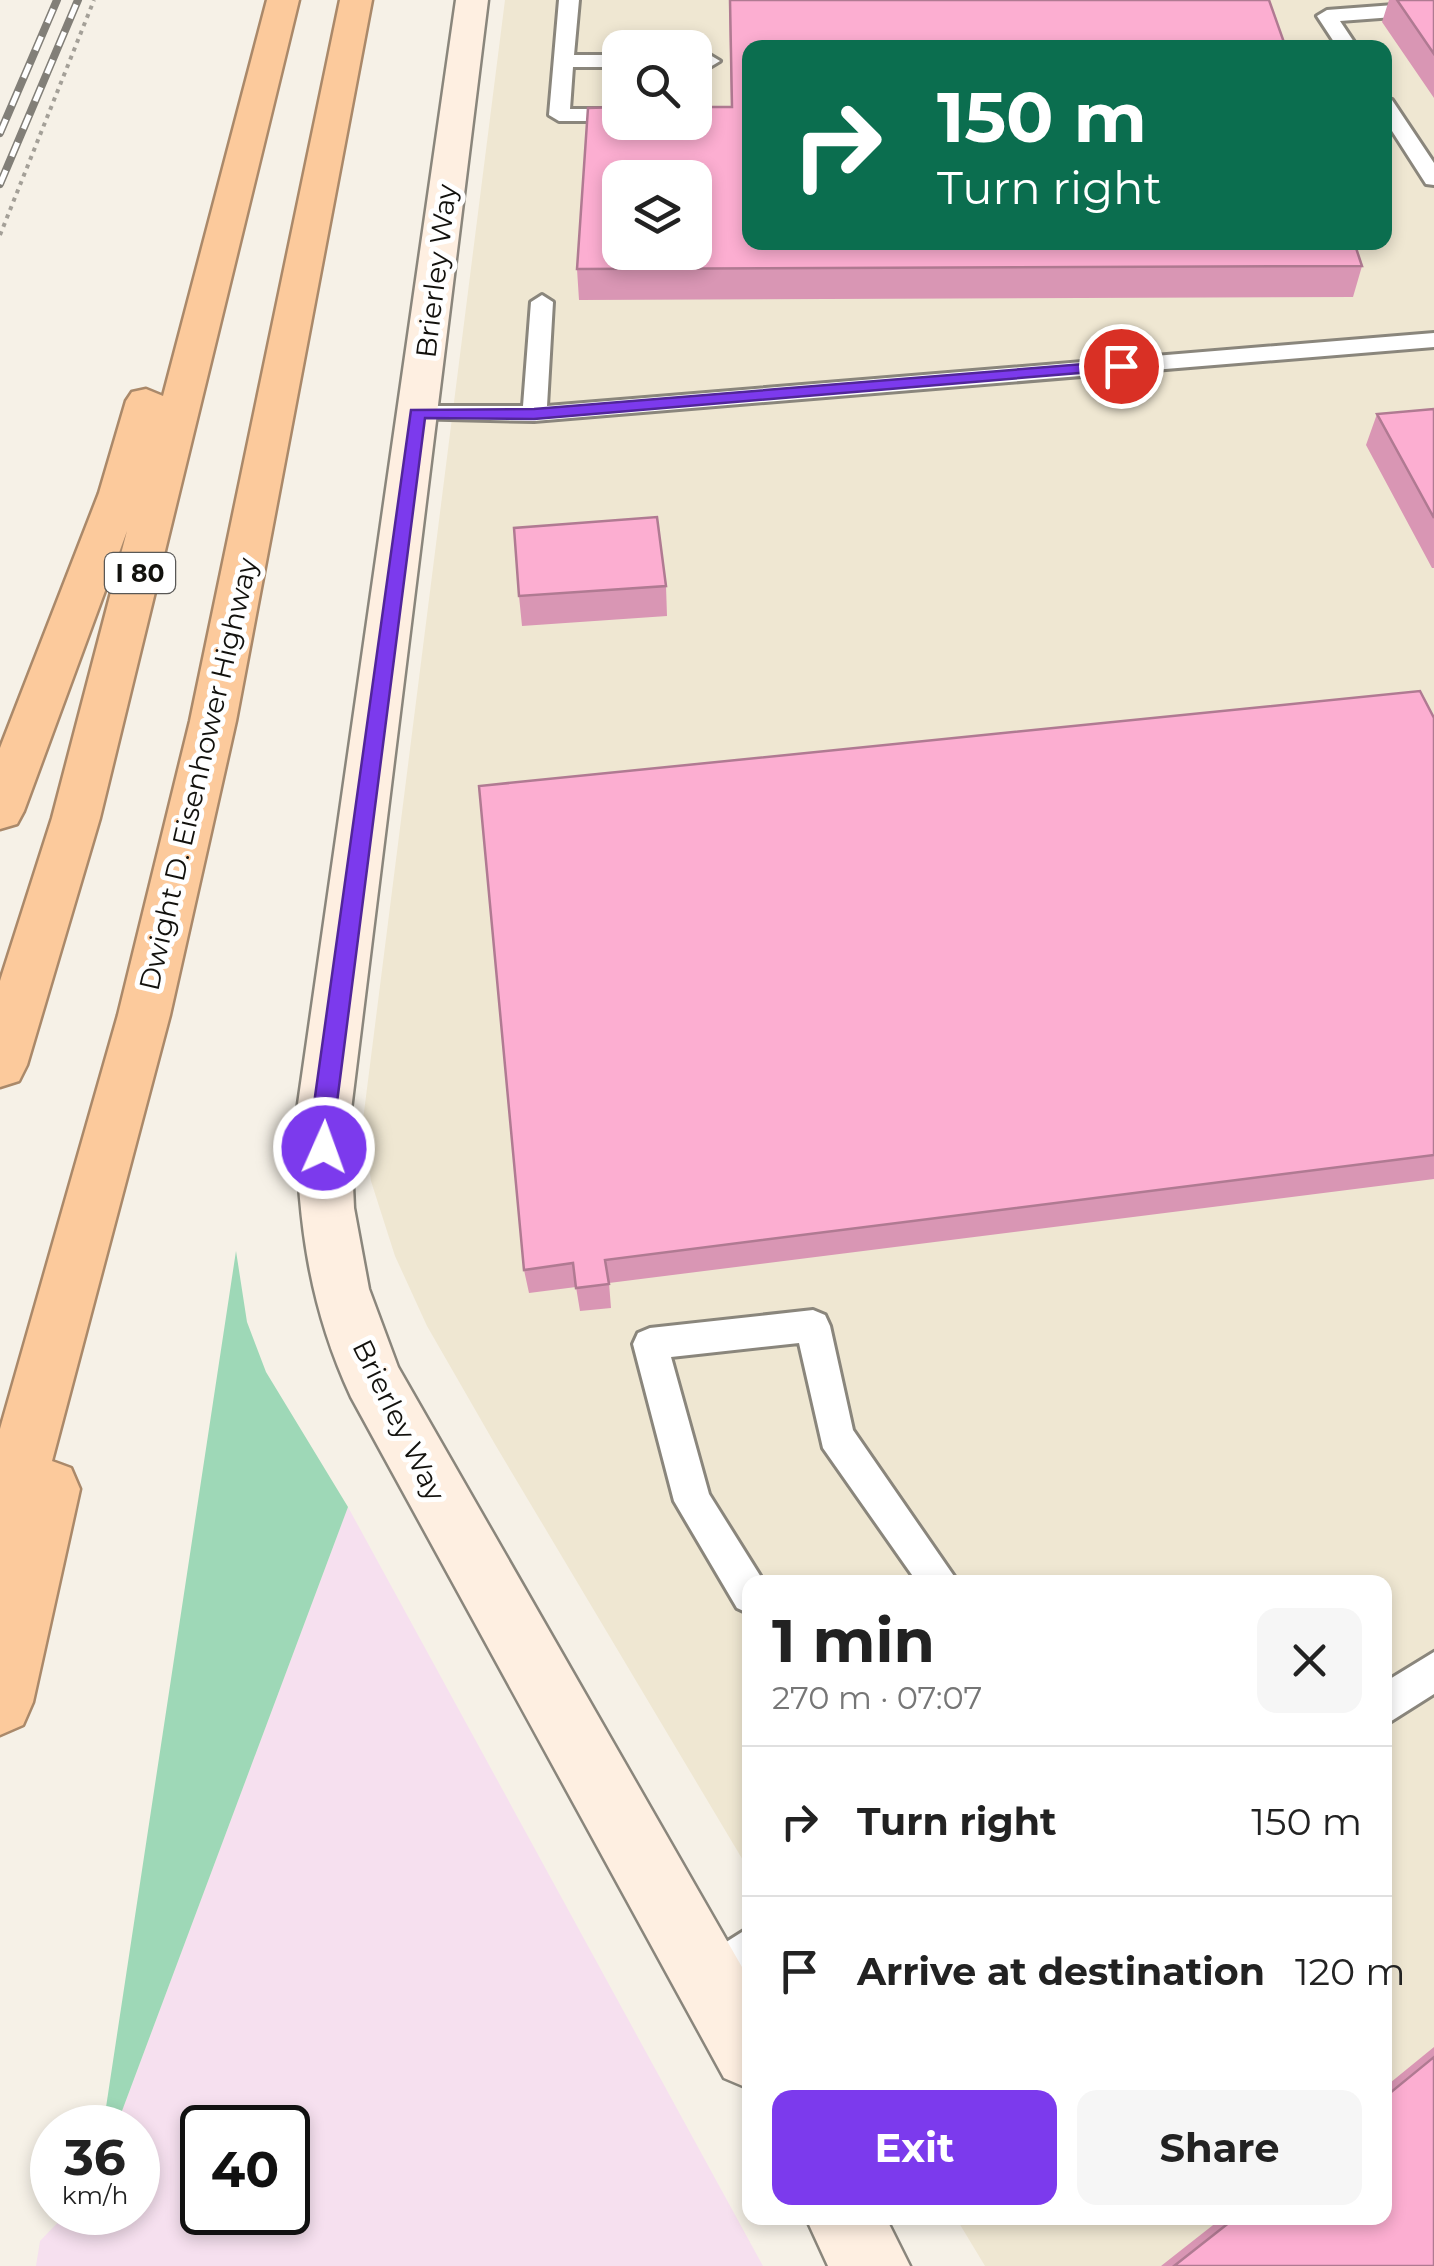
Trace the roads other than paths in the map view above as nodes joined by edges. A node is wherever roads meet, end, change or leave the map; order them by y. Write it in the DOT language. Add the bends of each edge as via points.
graph roads {
  1 [pos="284,0"];
  2 [pos="356,0"];
  3 [pos="472,0"];
  4 [pos="568,0"];
  5 [pos="1434,8"];
  6 [pos="1343,40"];
  7 [pos="563,62"];
  8 [pos="602,62"];
  9 [pos="266,77"];
  10 [pos="602,114"];
  11 [pos="1392,115"];
  12 [pos="1434,179"];
  13 [pos="542,302"];
  14 [pos="1434,340"];
  15 [pos="417,413"];
  16 [pos="534,414"];
  17 [pos="213,720"];
  18 [pos="0,812"];
  19 [pos="0,1065"];
  20 [pos="0,1540"];
  21 [pos="934,1575"];
  22 [pos="742,1582"];
  23 [pos="1434,1671"];
  24 [pos="1392,1700"];
  25 [pos="0,1702"];
  26 [pos="729,1963"];
  27 [pos="742,2018"];
  28 [pos="848,2225"];
  29 [pos="871,2266"];
  1 -- 9 [label="highway, I 80"];
  2 -- 17 [label="highway, Dwight D. Eisenhower Highway"];
  3 -- 15 [label="street, Brierley Way"];
  4 -- 7 [label="lane"];
  5 -- 6 [label="lane" via="1327,16"];
  7 -- 8 [label="lane"];
  7 -- 10 [label="lane" via="558,115"];
  9 -- 18 [label="highway" via="218,150 120,493"];
  9 -- 19 [label="highway, I 80" via="81,798"];
  11 -- 12 [label="lane"];
  13 -- 16 [label="lane"];
  14 -- 16 [label="lane"];
  15 -- 16 [label="lane"];
  15 -- 26 [label="street, Brierley Way" via="324,1118 326,1208 337,1272 372,1378 406,1444"];
  17 -- 20 [label="highway, Dwight D. Eisenhower Highway" via="139,1033"];
  17 -- 25 [label="highway" via="207,867"];
  21 -- 22 [label="lane" via="836,1436 812,1326 650,1344 692,1501"];
  23 -- 24 [label="lane"];
  26 -- 27 [label="street, Brierley Way"];
  28 -- 29 [label="street"];
}
